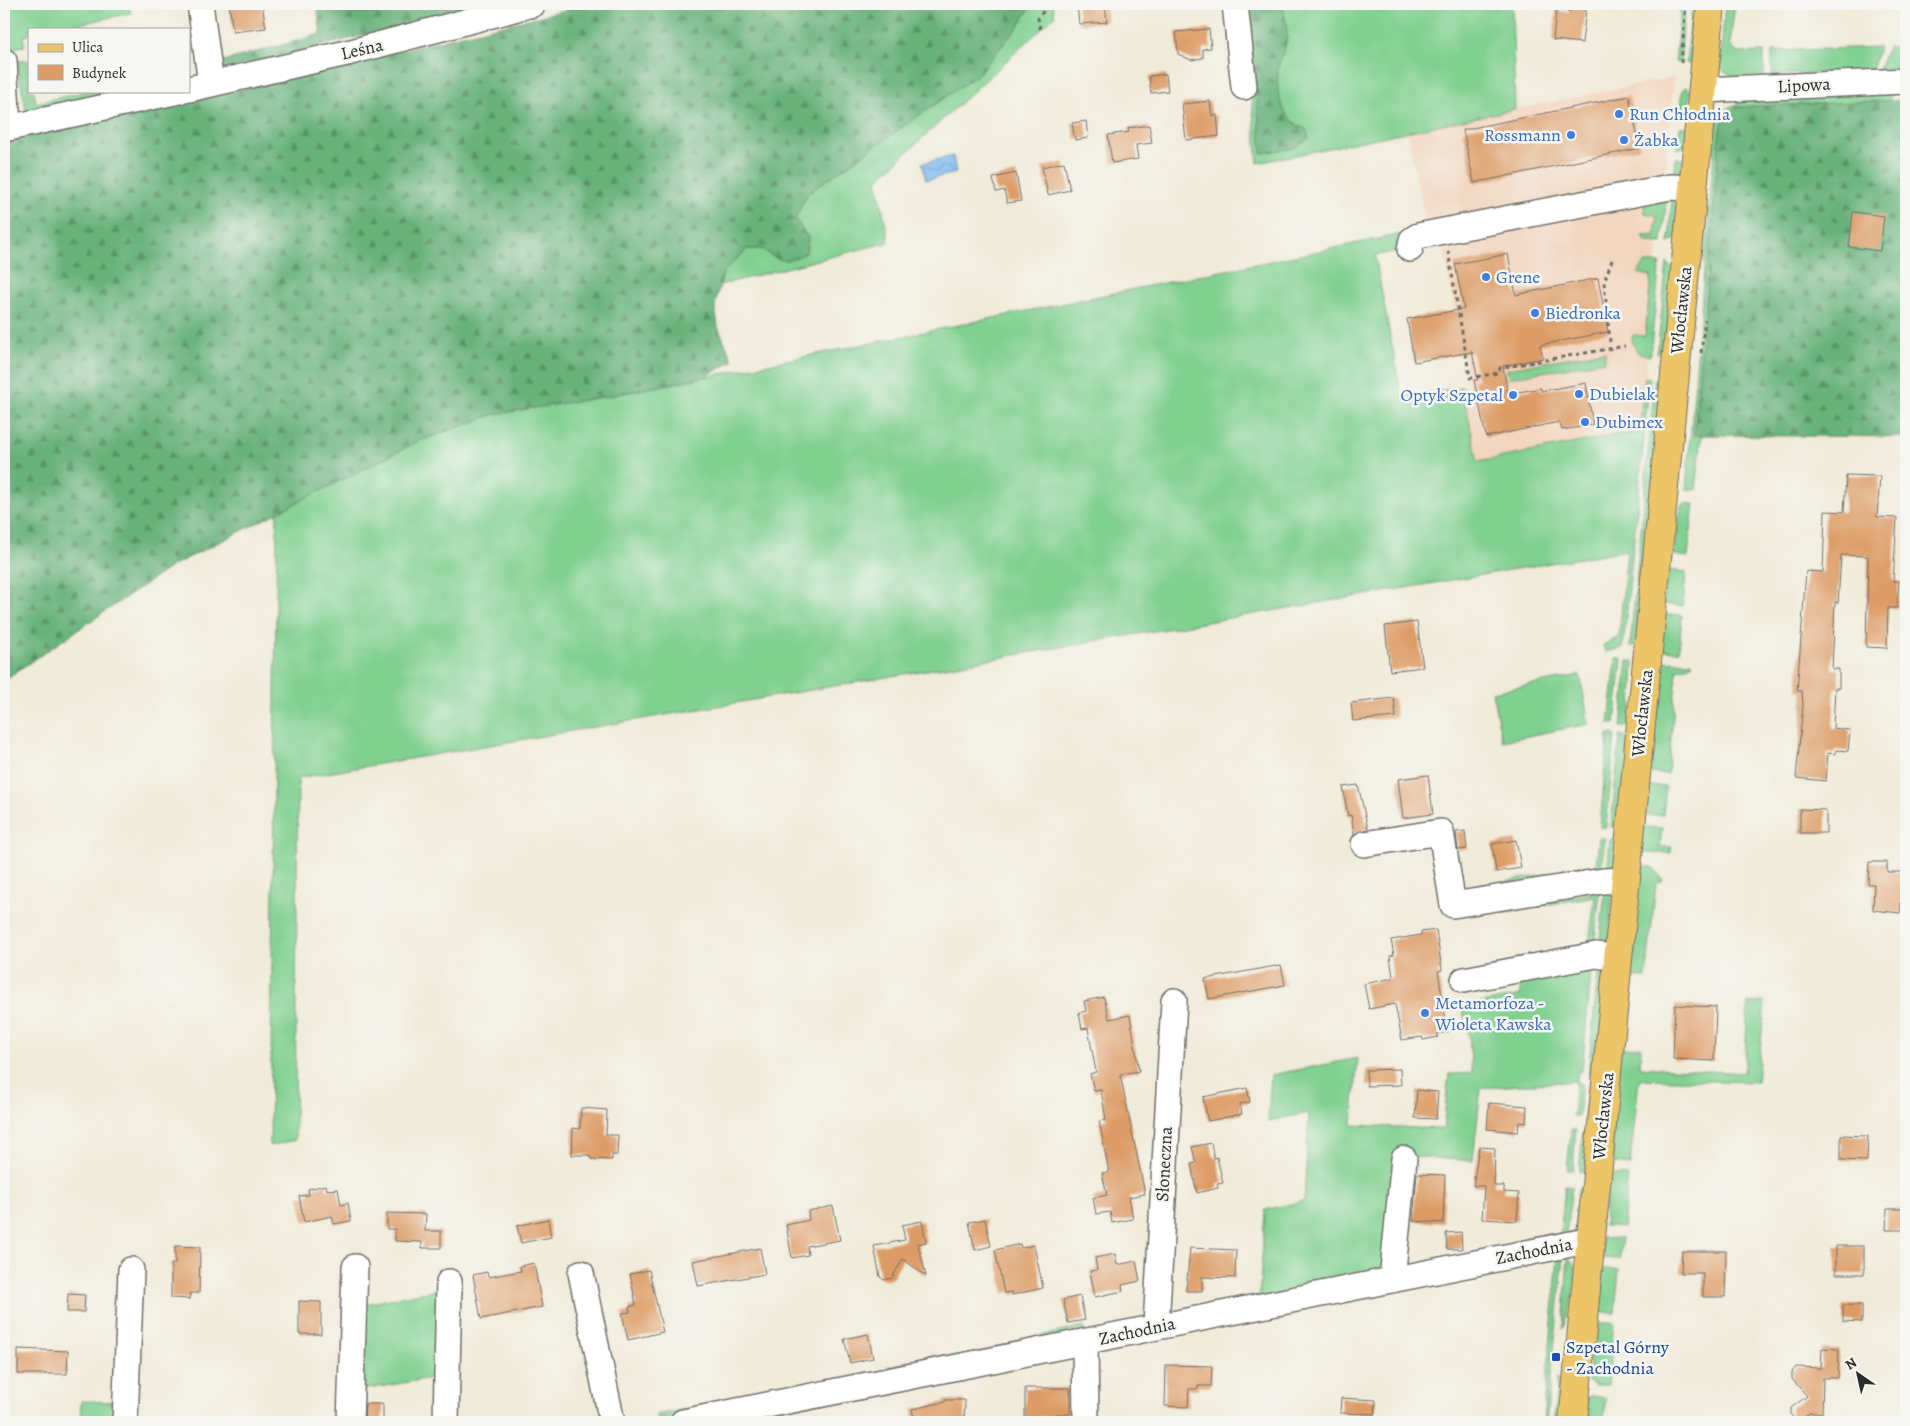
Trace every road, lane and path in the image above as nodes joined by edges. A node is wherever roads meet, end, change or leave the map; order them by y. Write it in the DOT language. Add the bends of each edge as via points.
graph roads {
  1 [pos="200,4"];
  2 [pos="533,4"];
  3 [pos="1049,4"];
  4 [pos="1235,4"];
  5 [pos="1711,4"];
  6 [pos="1040,29"];
  7 [pos="4,61"];
  8 [pos="1906,81"];
  9 [pos="200,87"];
  10 [pos="1244,87"];
  11 [pos="1703,90"];
  12 [pos="174,92"];
  13 [pos="6,128"];
  14 [pos="1693,188"];
  15 [pos="1451,246"];
  16 [pos="1410,248"];
  17 [pos="1612,260"];
  18 [pos="1610,342"];
  19 [pos="1625,346"];
  20 [pos="1364,844"];
  21 [pos="1626,880"];
  22 [pos="1618,958"];
  23 [pos="1464,980"];
  24 [pos="1174,1001"];
  25 [pos="1404,1158"];
  26 [pos="1591,1240"];
  27 [pos="355,1268"];
  28 [pos="131,1270"];
  29 [pos="581,1273"];
  30 [pos="1392,1280"];
  31 [pos="449,1282"];
  32 [pos="1156,1327"];
  33 [pos="1085,1342"];
  34 [pos="125,1422"];
  35 [pos="350,1422"];
  36 [pos="446,1422"];
  37 [pos="612,1422"];
  38 [pos="690,1422"];
  39 [pos="1086,1422"];
  40 [pos="1573,1422"];
  1 -- 9 [label="street"];
  2 -- 9 [label="street, Leśna" via="351,52"];
  3 -- 6 [label="path" via="1038,18"];
  4 -- 10 [label="street"];
  5 -- 11 [label="main road, Włocławska"];
  7 -- 13 [label="street"];
  8 -- 11 [label="street, Lipowa"];
  11 -- 14 [label="main road, Włocławska"];
  12 -- 13 [label="street"];
  14 -- 16 [label="street" via="1670,187 1418,236 1412,240"];
  14 -- 21 [label="main road, Włocławska"];
  15 -- 19 [label="path" via="1448,248 1470,378 1498,373 1500,368"];
  17 -- 18 [label="path" via="1604,282"];
  20 -- 21 [label="street" via="1440,832 1453,905"];
  21 -- 22 [label="main road, Włocławska"];
  22 -- 23 [label="street" via="1596,955"];
  22 -- 26 [label="main road, Włocławska"];
  24 -- 32 [label="street, Słoneczna"];
  25 -- 30 [label="street"];
  26 -- 30 [label="street, Zachodnia"];
  26 -- 40 [label="main road, Włocławska"];
  27 -- 35 [label="street"];
  28 -- 34 [label="street"];
  29 -- 37 [label="street"];
  30 -- 32 [label="street, Zachodnia"];
  31 -- 36 [label="street"];
  32 -- 33 [label="street, Zachodnia"];
  33 -- 38 [label="street, Zachodnia"];
  33 -- 39 [label="street"];
}
